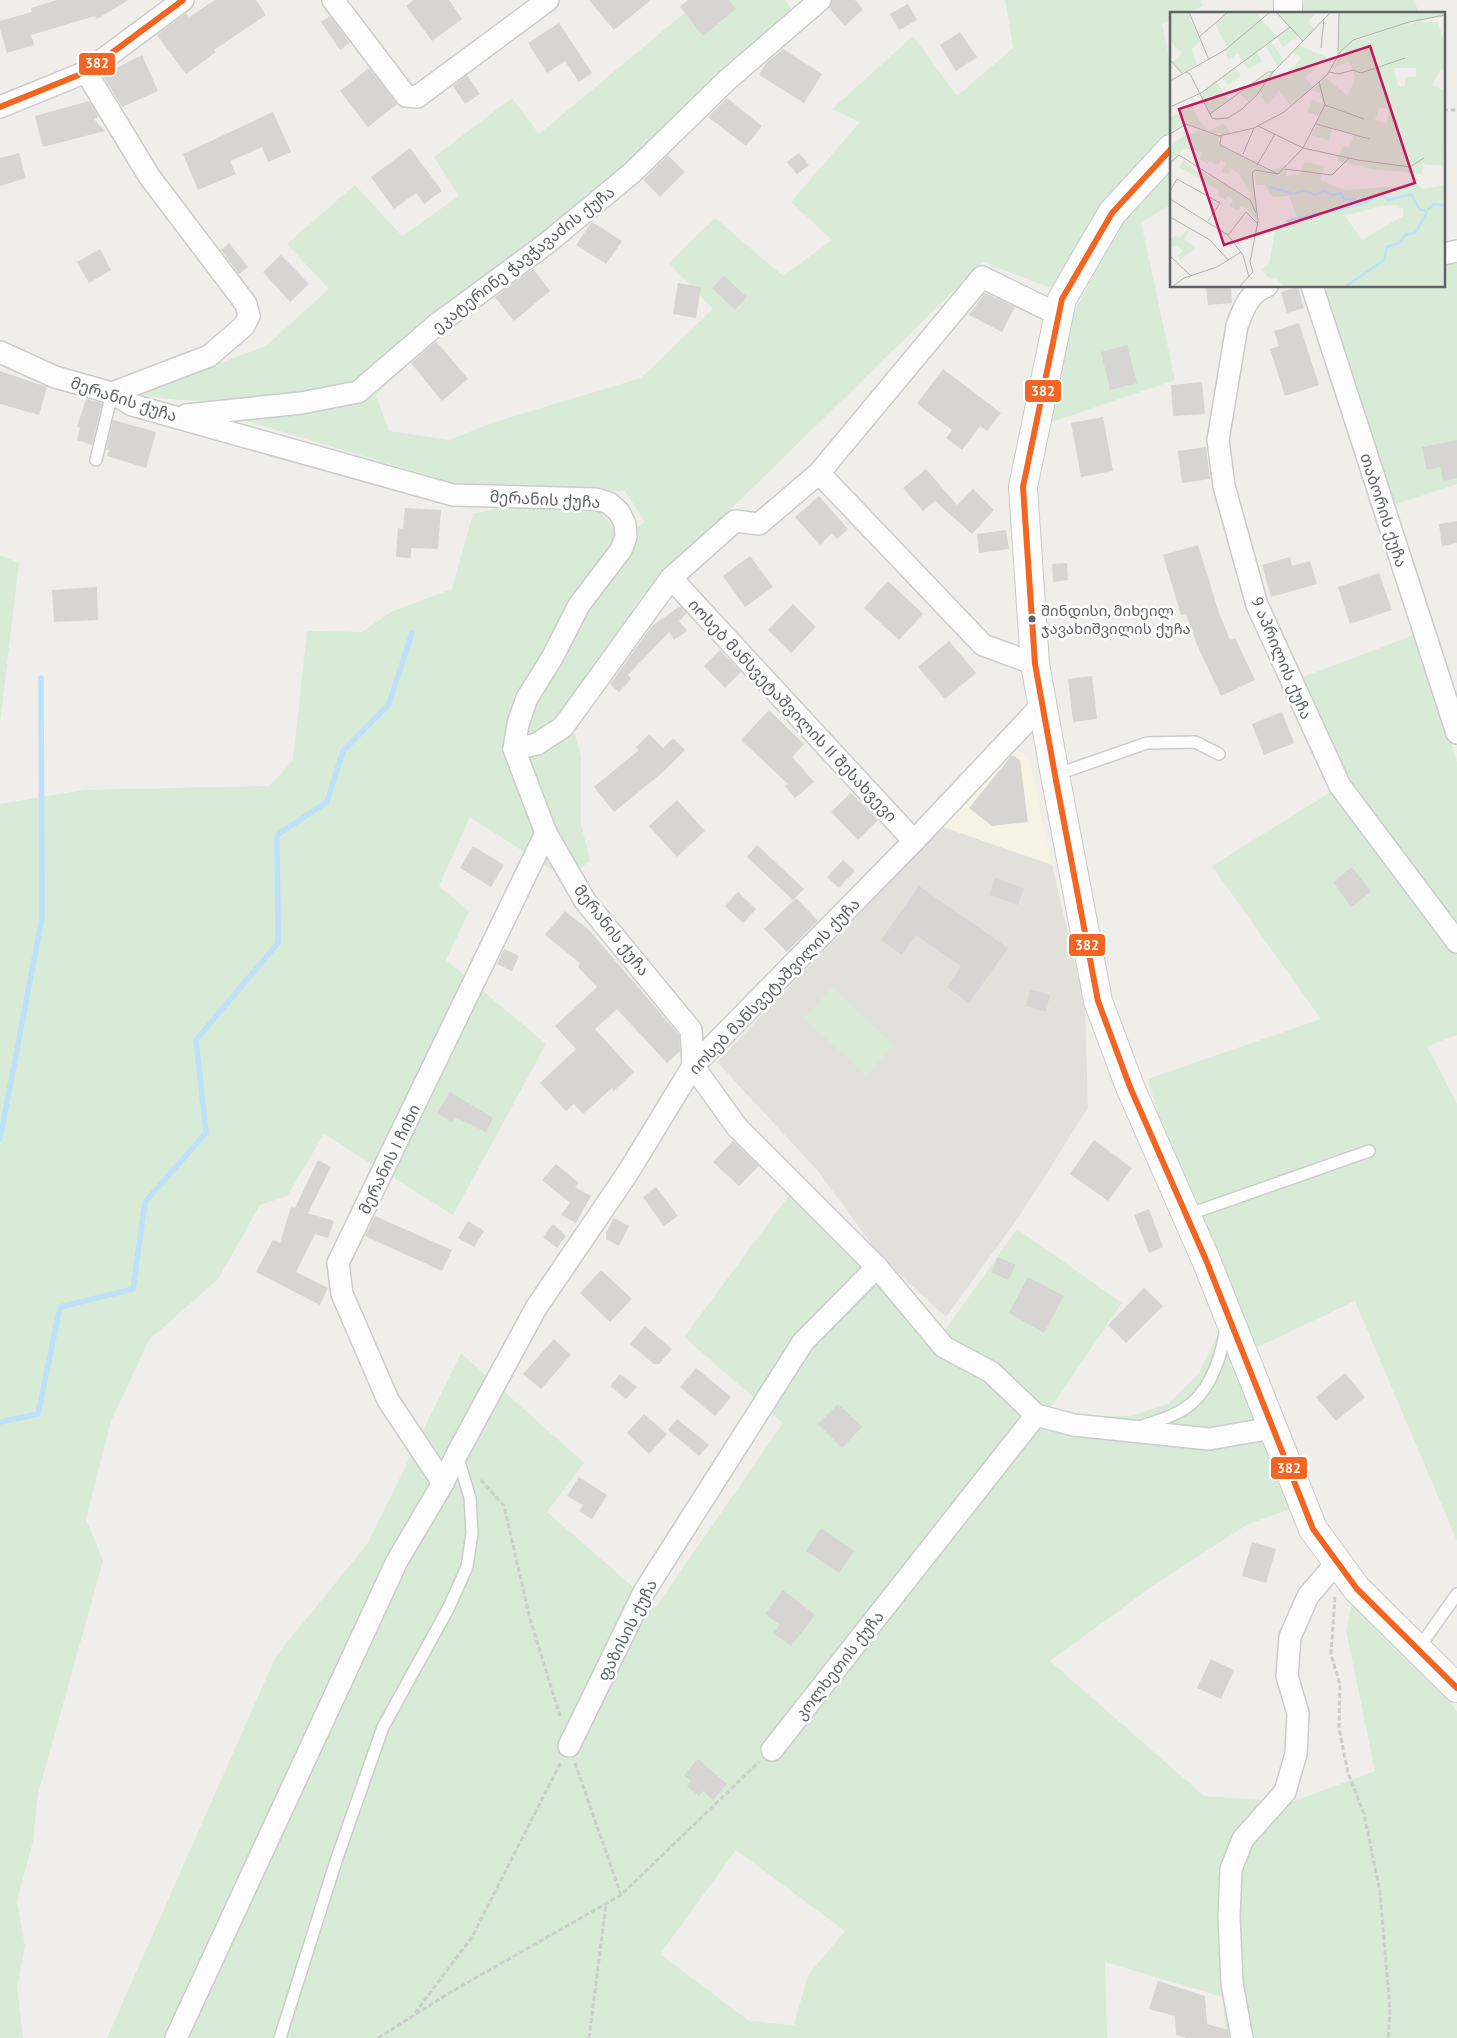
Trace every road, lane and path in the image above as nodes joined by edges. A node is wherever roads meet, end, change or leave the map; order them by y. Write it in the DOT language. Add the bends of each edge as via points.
graph roads {
  1 [pos="183,0"];
  2 [pos="332,0"];
  3 [pos="548,0"];
  4 [pos="820,0"];
  5 [pos="86,72"];
  6 [pos="0,107"];
  7 [pos="1444,110"];
  8 [pos="1457,110"];
  9 [pos="1170,150"];
  10 [pos="1457,251"];
  11 [pos="1444,254"];
  12 [pos="1264,288"];
  13 [pos="1313,288"];
  14 [pos="1057,314"];
  15 [pos="0,352"];
  16 [pos="112,393"];
  17 [pos="177,416"];
  18 [pos="96,460"];
  19 [pos="819,473"];
  20 [pos="671,578"];
  21 [pos="1035,664"];
  22 [pos="1042,705"];
  23 [pos="1457,734"];
  24 [pos="514,749"];
  25 [pos="1219,754"];
  26 [pos="1055,775"];
  27 [pos="546,833"];
  28 [pos="914,841"];
  29 [pos="1457,942"];
  30 [pos="693,1066"];
  31 [pos="1369,1151"];
  32 [pos="1187,1215"];
  33 [pos="877,1267"];
  34 [pos="1229,1317"];
  35 [pos="1036,1415"];
  36 [pos="1272,1428"];
  37 [pos="1130,1431"];
  38 [pos="456,1454"];
  39 [pos="444,1483"];
  40 [pos="1337,1562"];
  41 [pos="1457,1594"];
  42 [pos="1418,1649"];
  43 [pos="1457,1688"];
  44 [pos="569,1746"];
  45 [pos="772,1750"];
  46 [pos="621,1896"];
  47 [pos="606,1903"];
  48 [pos="413,2016"];
  49 [pos="176,2038"];
  50 [pos="280,2038"];
  51 [pos="378,2038"];
  52 [pos="589,2038"];
  53 [pos="1242,2038"];
  54 [pos="1388,2038"];
  1 -- 5 [label="street"];
  2 -- 3 [label="street" via="406,96 412,98"];
  4 -- 17 [label="street, ეკატერინე ჭავჭავაძის ქუჩა" via="726,81 634,172 546,244 436,326 358,392 301,403"];
  5 -- 6 [label="street"];
  5 -- 16 [label="street" via="149,176 246,304 249,316 244,326 209,356"];
  7 -- 8 [label="path"];
  9 -- 14 [label="main road" via="1112,213 1062,299"];
  10 -- 11 [label="street"];
  12 -- 29 [label="street, 9 აპრილის ქუჩა" via="1243,308 1237,326 1218,440 1224,486 1257,605 1340,786"];
  13 -- 23 [label="street, თაბორის ქუჩა"];
  14 -- 19 [label="street" via="982,276"];
  14 -- 21 [label="main road" via="1023,487"];
  15 -- 16 [label="street, მერანის ქუჩა" via="55,377"];
  16 -- 17 [label="street, მერანის ქუჩა" via="132,405"];
  16 -- 18 [label="lane"];
  17 -- 24 [label="street, მერანის ქუჩა" via="453,495 596,499 609,503 619,512 626,524 621,550 579,605 527,698"];
  19 -- 20 [label="street" via="759,524 735,521"];
  19 -- 21 [label="street" via="984,645"];
  20 -- 24 [label="street" via="563,727 537,744"];
  20 -- 28 [label="street, იოსებ მანსვეტაშვილის II შესახვევი"];
  21 -- 22 [label="main road"];
  22 -- 26 [label="main road"];
  22 -- 28 [label="street, იოსებ მანსვეტაშვილის ქუჩა"];
  24 -- 27 [label="street, მერანის ქუჩა"];
  25 -- 26 [label="lane" via="1195,742 1147,743"];
  26 -- 32 [label="main road" via="1098,1000 1130,1087"];
  27 -- 30 [label="street, მერანის ქუჩა" via="585,901 691,1030"];
  27 -- 39 [label="street, მერანის I ჩიხი" via="338,1263 342,1294 388,1400"];
  28 -- 30 [label="street, იოსებ მანსვეტაშვილის ქუჩა"];
  30 -- 33 [label="street" via="737,1127"];
  30 -- 38 [label="street, იოსებ მანსვეტაშვილის ქუჩა" via="627,1174 536,1308"];
  31 -- 32 [label="lane"];
  32 -- 34 [label="main road"];
  33 -- 35 [label="street" via="944,1347 991,1372"];
  33 -- 44 [label="street, ფაზისის ქუჩა" via="803,1342 644,1592"];
  34 -- 36 [label="main road"];
  34 -- 37 [label="lane" via="1222,1352 1204,1390 1184,1409"];
  35 -- 37 [label="street" via="1074,1425"];
  35 -- 45 [label="street, კოლხეთის ქუჩა"];
  36 -- 37 [label="street" via="1209,1439"];
  36 -- 40 [label="main road" via="1313,1529"];
  38 -- 39 [label="street, იოსებ მანსვეტაშვილის ქუჩა"];
  38 -- 44 [label="path" via="504,1506 530,1619"];
  38 -- 50 [label="lane" via="470,1498 472,1533 467,1567 448,1609 383,1727"];
  39 -- 49 [label="street, იოსებ მანსვეტაშვილის ქუჩა" via="397,1561"];
  40 -- 42 [label="main road" via="1357,1589"];
  40 -- 53 [label="street" via="1308,1596 1290,1637 1287,1676 1298,1713 1296,1754 1285,1792 1243,1840 1231,1869 1232,1983"];
  40 -- 54 [label="path" via="1330,1654 1340,1685 1339,1728 1348,1773 1364,1814 1380,1892 1390,2011"];
  41 -- 42 [label="lane"];
  42 -- 43 [label="main road"];
  44 -- 46 [label="path"];
  44 -- 48 [label="path" via="472,1937"];
  45 -- 46 [label="path"];
  46 -- 47 [label="path"];
  47 -- 48 [label="path"];
  47 -- 52 [label="path"];
  48 -- 51 [label="path"];
}
